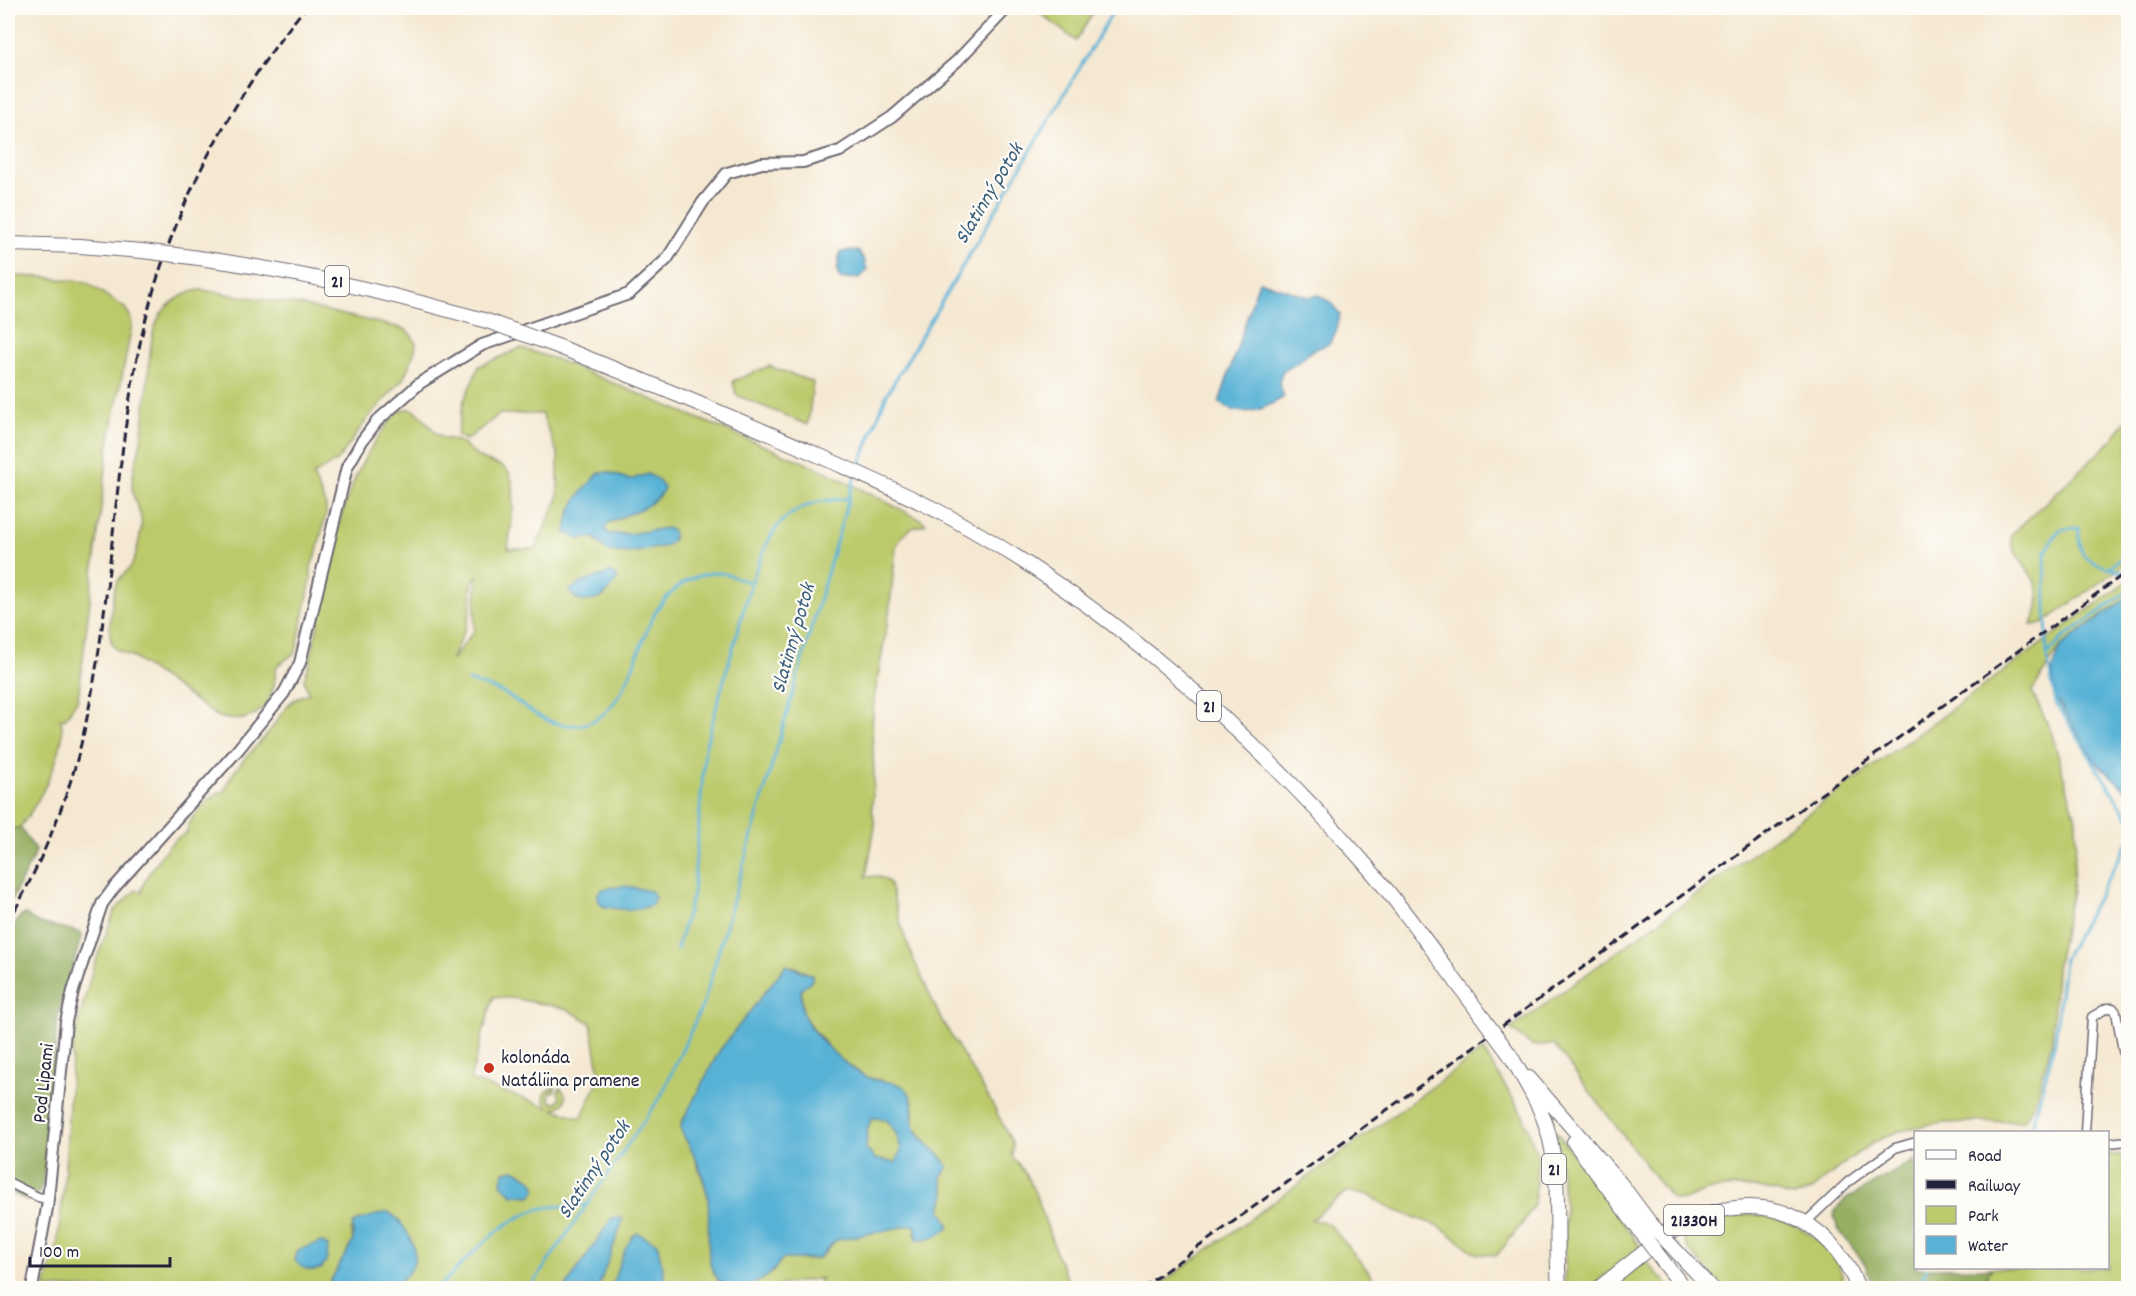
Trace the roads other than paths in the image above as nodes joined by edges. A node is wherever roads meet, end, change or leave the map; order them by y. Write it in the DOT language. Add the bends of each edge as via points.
graph roads {
  1 [pos="1007,8"];
  2 [pos="8,244"];
  3 [pos="1511,1057"];
  4 [pos="2128,1078"];
  5 [pos="2085,1131"];
  6 [pos="2128,1141"];
  7 [pos="1914,1143"];
  8 [pos="2109,1143"];
  9 [pos="8,1182"];
  10 [pos="48,1199"];
  11 [pos="1806,1222"];
  12 [pos="1841,1256"];
  13 [pos="1673,1258"];
  14 [pos="33,1288"];
  15 [pos="1559,1288"];
  16 [pos="1599,1288"];
  17 [pos="1684,1288"];
  18 [pos="1703,1288"];
  19 [pos="1711,1288"];
  20 [pos="1853,1288"];
  21 [pos="1858,1288"];
  1 -- 10 [label="street, Pod Lipami" via="957,61 892,117 840,151 803,162 762,163 727,173 703,202 668,259 629,294 482,345 420,383 377,421 347,467 300,663 284,693 102,904 66,1022"];
  2 -- 3 [label="main road, 21, bridge" via="184,256 341,282 487,321 557,346 837,464 950,517 1102,617 1201,698 1283,776 1361,860"];
  3 -- 13 [label="main road, 21, bridge" via="1620,1183 1645,1227"];
  3 -- 15 [label="main road, 21" via="1549,1133"];
  4 -- 5 [label="street" via="2116,1012 2107,1008 2092,1017"];
  6 -- 8 [label="street"];
  7 -- 11 [label="street" via="1895,1148 1848,1182"];
  9 -- 10 [label="street"];
  10 -- 14 [label="street, Pod Lipami"];
  11 -- 12 [label="main road" via="1826,1237"];
  11 -- 16 [label="main road, 21330H" via="1763,1207 1718,1210 1678,1228"];
  12 -- 20 [label="main road"];
  12 -- 21 [label="main road"];
  13 -- 17 [label="main road, 21"];
  13 -- 18 [label="main road, 21"];
  13 -- 19 [label="main road, 21"];
}
